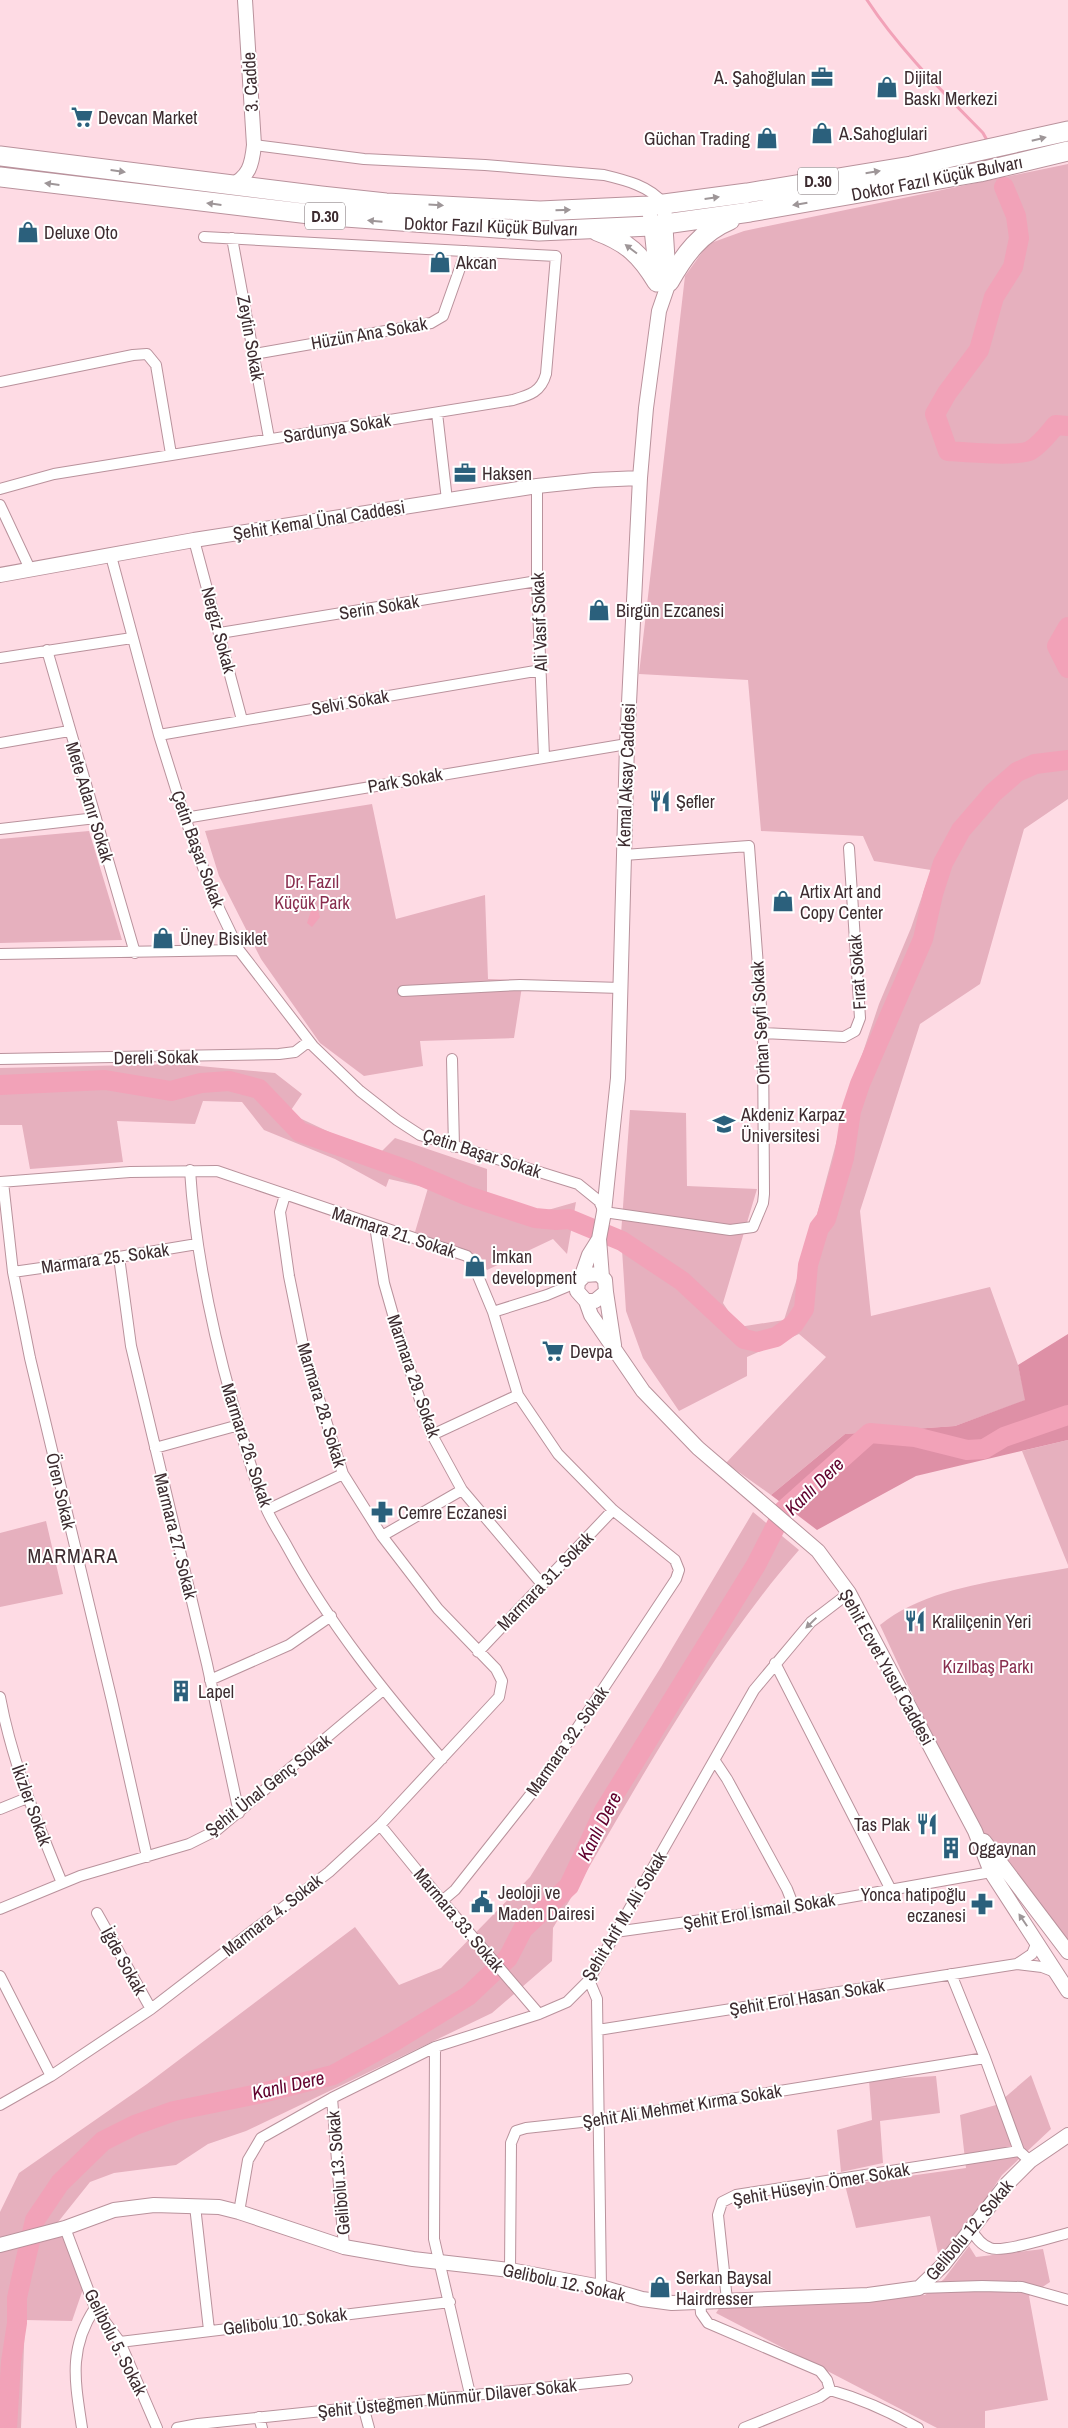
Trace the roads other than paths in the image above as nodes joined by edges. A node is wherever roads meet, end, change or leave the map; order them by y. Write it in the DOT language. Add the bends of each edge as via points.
graph roads {
  1 [pos="245,0"];
  2 [pos="1068,131"];
  3 [pos="254,145"];
  4 [pos="1068,150"];
  5 [pos="0,156"];
  6 [pos="252,164"];
  7 [pos="0,177"];
  8 [pos="230,186"];
  9 [pos="281,191"];
  10 [pos="656,205"];
  11 [pos="750,212"];
  12 [pos="659,225"];
  13 [pos="593,230"];
  14 [pos="204,237"];
  15 [pos="232,238"];
  16 [pos="466,251"];
  17 [pos="663,282"];
  18 [pos="254,354"];
  19 [pos="0,382"];
  20 [pos="437,413"];
  21 [pos="269,438"];
  22 [pos="171,454"];
  23 [pos="640,478"];
  24 [pos="537,486"];
  25 [pos="0,489"];
  26 [pos="447,500"];
  27 [pos="0,504"];
  28 [pos="194,540"];
  29 [pos="111,556"];
  30 [pos="30,569"];
  31 [pos="0,574"];
  32 [pos="537,581"];
  33 [pos="220,634"];
  34 [pos="132,638"];
  35 [pos="47,650"];
  36 [pos="0,658"];
  37 [pos="540,670"];
  38 [pos="242,720"];
  39 [pos="69,731"];
  40 [pos="159,735"];
  41 [pos="0,743"];
  42 [pos="627,744"];
  43 [pos="544,757"];
  44 [pos="96,818"];
  45 [pos="184,818"];
  46 [pos="0,829"];
  47 [pos="849,848"];
  48 [pos="624,855"];
  49 [pos="239,950"];
  50 [pos="135,953"];
  51 [pos="0,954"];
  52 [pos="620,988"];
  53 [pos="403,991"];
  54 [pos="763,1033"];
  55 [pos="308,1042"];
  56 [pos="452,1059"];
  57 [pos="0,1060"];
  58 [pos="454,1147"];
  59 [pos="190,1170"];
  60 [pos="2,1182"];
  61 [pos="285,1195"];
  62 [pos="604,1212"];
  63 [pos="375,1226"];
  64 [pos="599,1240"];
  65 [pos="197,1244"];
  66 [pos="120,1257"];
  67 [pos="13,1272"];
  68 [pos="602,1277"];
  69 [pos="580,1280"];
  70 [pos="606,1292"];
  71 [pos="548,1295"];
  72 [pos="584,1300"];
  73 [pos="492,1312"];
  74 [pos="614,1346"];
  75 [pos="518,1395"];
  76 [pos="239,1425"];
  77 [pos="432,1435"];
  78 [pos="155,1448"];
  79 [pos="343,1474"];
  80 [pos="462,1490"];
  81 [pos="267,1510"];
  82 [pos="612,1510"];
  83 [pos="382,1536"];
  84 [pos="680,1570"];
  85 [pos="541,1583"];
  86 [pos="849,1592"];
  87 [pos="331,1616"];
  88 [pos="478,1652"];
  89 [pos="775,1663"];
  90 [pos="210,1680"];
  91 [pos="502,1682"];
  92 [pos="384,1690"];
  93 [pos="0,1697"];
  94 [pos="2,1723"];
  95 [pos="442,1759"];
  96 [pos="714,1761"];
  97 [pos="27,1798"];
  98 [pos="0,1810"];
  99 [pos="239,1813"];
  100 [pos="380,1825"];
  101 [pos="975,1831"];
  102 [pos="147,1857"];
  103 [pos="991,1872"];
  104 [pos="62,1883"];
  105 [pos="891,1890"];
  106 [pos="442,1902"];
  107 [pos="794,1907"];
  108 [pos="0,1909"];
  109 [pos="97,1913"];
  110 [pos="615,1932"];
  111 [pos="1037,1942"];
  112 [pos="1068,1952"];
  113 [pos="1017,1964"];
  114 [pos="1057,1973"];
  115 [pos="951,1974"];
  116 [pos="0,1976"];
  117 [pos="590,1980"];
  118 [pos="1068,1991"];
  119 [pos="150,2009"];
  120 [pos="540,2014"];
  121 [pos="598,2030"];
  122 [pos="435,2048"];
  123 [pos="985,2058"];
  124 [pos="51,2076"];
  125 [pos="332,2098"];
  126 [pos="0,2105"];
  127 [pos="600,2120"];
  128 [pos="1068,2136"];
  129 [pos="1019,2151"];
  130 [pos="1030,2162"];
  131 [pos="196,2206"];
  132 [pos="240,2212"];
  133 [pos="65,2228"];
  134 [pos="971,2230"];
  135 [pos="1068,2233"];
  136 [pos="0,2245"];
  137 [pos="344,2247"];
  138 [pos="440,2261"];
  139 [pos="510,2270"];
  140 [pos="601,2287"];
  141 [pos="919,2288"];
  142 [pos="727,2300"];
  143 [pos="1068,2300"];
  144 [pos="700,2301"];
  145 [pos="450,2302"];
  146 [pos="95,2308"];
  147 [pos="209,2330"];
  148 [pos="120,2342"];
  149 [pos="627,2379"];
  150 [pos="830,2390"];
  151 [pos="470,2394"];
  152 [pos="363,2406"];
  153 [pos="259,2418"];
  154 [pos="82,2428"];
  155 [pos="157,2428"];
  156 [pos="177,2428"];
  157 [pos="262,2428"];
  158 [pos="369,2428"];
  159 [pos="744,2428"];
  160 [pos="918,2428"];
  1 -- 3 [label="main road, 3. Cadde"];
  10 -- 2 [label="highway, Doktor Fazıl Küçük Bulvarı / D.30, one-way" via="911,166"];
  3 -- 6 [label="main road, 3. Cadde"];
  3 -- 10 [label="street" via="364,159 604,175 654,193"];
  4 -- 11 [label="highway, Doktor Fazıl Küçük Bulvarı / D.30, one-way" via="980,172"];
  5 -- 8 [label="highway, Doktor Fazıl Küçük Bulvarı / D.30, one-way"];
  6 -- 8 [label="main road" via="244,177"];
  6 -- 9 [label="main road" via="266,186"];
  13 -- 7 [label="highway, Doktor Fazıl Küçük Bulvarı / D.30, one-way" via="539,232 368,220"];
  8 -- 9 [label="highway, Doktor Fazıl Küçük Bulvarı / D.30"];
  9 -- 10 [label="highway, Doktor Fazıl Küçük Bulvarı / D.30, one-way" via="386,202 540,211"];
  10 -- 12 [label="main road, Kemal Aksay Caddesi"];
  11 -- 12 [label="highway, Doktor Fazıl Küçük Bulvarı / D.30"];
  11 -- 17 [label="highway" via="702,236"];
  12 -- 13 [label="highway, Doktor Fazıl Küçük Bulvarı / D.30"];
  12 -- 17 [label="main road, Kemal Aksay Caddesi"];
  17 -- 13 [label="highway, one-way" via="632,249"];
  14 -- 15 [label="street"];
  15 -- 16 [label="street"];
  15 -- 18 [label="street, Zeytin Sokak"];
  16 -- 18 [label="street, Hüzün Ana Sokak" via="443,316 431,323"];
  16 -- 20 [label="street, Sardunya Sokak" via="556,256 546,374 543,385 534,394"];
  17 -- 23 [label="main road, Kemal Aksay Caddesi"];
  18 -- 21 [label="street, Zeytin Sokak"];
  19 -- 22 [label="street" via="147,354 156,365"];
  20 -- 21 [label="street, Sardunya Sokak"];
  20 -- 26 [label="street"];
  21 -- 22 [label="street, Sardunya Sokak"];
  22 -- 25 [label="street, Sardunya Sokak" via="54,474"];
  23 -- 24 [label="main road, Şehit Kemal Ünal Caddesi"];
  23 -- 42 [label="main road, Kemal Aksay Caddesi"];
  24 -- 26 [label="main road, Şehit Kemal Ünal Caddesi"];
  24 -- 32 [label="street, Ali Vasıf Sokak"];
  26 -- 28 [label="main road, Şehit Kemal Ünal Caddesi"];
  27 -- 30 [label="street"];
  28 -- 29 [label="main road, Şehit Kemal Ünal Caddesi"];
  28 -- 33 [label="street, Nergiz Sokak"];
  29 -- 30 [label="main road, Şehit Kemal Ünal Caddesi"];
  29 -- 34 [label="street, Çetin Başar Sokak"];
  30 -- 31 [label="main road, Şehit Kemal Ünal Caddesi"];
  32 -- 33 [label="street, Serin Sokak"];
  32 -- 37 [label="street, Ali Vasıf Sokak"];
  33 -- 38 [label="street, Nergiz Sokak"];
  34 -- 35 [label="street"];
  34 -- 40 [label="street, Çetin Başar Sokak"];
  35 -- 36 [label="street"];
  35 -- 39 [label="street, Mete Adanır Sokak"];
  37 -- 38 [label="street, Selvi Sokak"];
  37 -- 43 [label="street, Ali Vasıf Sokak"];
  38 -- 40 [label="street, Selvi Sokak"];
  39 -- 41 [label="street"];
  39 -- 44 [label="street, Mete Adanır Sokak"];
  40 -- 45 [label="street, Çetin Başar Sokak"];
  42 -- 43 [label="street, Park Sokak"];
  42 -- 48 [label="main road, Kemal Aksay Caddesi"];
  43 -- 45 [label="street, Park Sokak"];
  44 -- 46 [label="street"];
  44 -- 50 [label="street, Mete Adanır Sokak"];
  45 -- 49 [label="street, Çetin Başar Sokak" via="215,900"];
  47 -- 54 [label="street, Fırat Sokak" via="860,1018 856,1031 844,1037"];
  48 -- 52 [label="main road, Kemal Aksay Caddesi"];
  48 -- 54 [label="street, Orhan Seyfi Sokak" via="749,846"];
  49 -- 50 [label="street"];
  49 -- 55 [label="street, Çetin Başar Sokak"];
  50 -- 51 [label="street"];
  52 -- 53 [label="street" via="520,985"];
  52 -- 62 [label="main road, Kemal Aksay Caddesi" via="618,1078"];
  54 -- 62 [label="street, Orhan Seyfi Sokak" via="764,1194 753,1227 730,1230"];
  55 -- 57 [label="street, Dereli Sokak" via="295,1052 279,1054"];
  55 -- 58 [label="street, Çetin Başar Sokak" via="360,1091 397,1120 420,1135"];
  56 -- 58 [label="street"];
  58 -- 62 [label="street, Çetin Başar Sokak" via="578,1184 599,1201"];
  59 -- 60 [label="street, Marmara 21. Sokak"];
  59 -- 61 [label="street, Marmara 21. Sokak" via="217,1171"];
  59 -- 65 [label="street, Marmara 26. Sokak"];
  60 -- 67 [label="street, Ören Sokak"];
  61 -- 63 [label="street, Marmara 21. Sokak"];
  61 -- 79 [label="street, Marmara 28. Sokak" via="280,1212 305,1355"];
  62 -- 64 [label="main road, Kemal Aksay Caddesi"];
  63 -- 73 [label="street, Marmara 21. Sokak" via="467,1256"];
  63 -- 77 [label="street, Marmara 29. Sokak" via="384,1283"];
  64 -- 68 [label="main road, Kemal Aksay Caddesi"];
  64 -- 69 [label="main road, Kemal Aksay Caddesi" via="589,1255"];
  65 -- 66 [label="street, Marmara 25. Sokak"];
  65 -- 76 [label="street, Marmara 26. Sokak" via="214,1334"];
  66 -- 67 [label="street, Marmara 25. Sokak"];
  66 -- 78 [label="street, Marmara 27. Sokak" via="131,1346"];
  67 -- 102 [label="street, Ören Sokak" via="30,1358"];
  68 -- 69 [label="main road" via="594,1273"];
  68 -- 70 [label="main road"];
  69 -- 71 [label="street"];
  69 -- 72 [label="main road" via="578,1290"];
  70 -- 72 [label="main road" via="596,1302"];
  70 -- 74 [label="main road"];
  71 -- 72 [label="street" via="567,1294"];
  71 -- 73 [label="street"];
  72 -- 74 [label="main road, Şehit Ecvet Yusuf Caddesi"];
  73 -- 75 [label="street, Marmara 21. Sokak"];
  74 -- 86 [label="main road, Şehit Ecvet Yusuf Caddesi" via="643,1391 670,1420 818,1551"];
  75 -- 77 [label="street"];
  75 -- 82 [label="street, Marmara 21. Sokak" via="558,1454"];
  76 -- 78 [label="street"];
  76 -- 81 [label="street, Marmara 26. Sokak"];
  77 -- 80 [label="street, Marmara 29. Sokak"];
  78 -- 90 [label="street, Marmara 27. Sokak"];
  79 -- 81 [label="street"];
  79 -- 83 [label="street, Marmara 28. Sokak"];
  80 -- 83 [label="street"];
  80 -- 85 [label="street, Marmara 29. Sokak"];
  81 -- 87 [label="street, Marmara 26. Sokak" via="305,1578"];
  82 -- 84 [label="street, Marmara 21. Sokak" via="675,1560"];
  82 -- 85 [label="street, Marmara 31. Sokak"];
  83 -- 88 [label="street, Marmara 28. Sokak" via="438,1609"];
  84 -- 106 [label="street, Marmara 32. Sokak" via="546,1775"];
  85 -- 88 [label="street, Marmara 31. Sokak"];
  86 -- 89 [label="street, Şehit Arif M. Ali Sokak, one-way" via="811,1622"];
  86 -- 101 [label="main road, Şehit Ecvet Yusuf Caddesi"];
  87 -- 90 [label="street" via="290,1645"];
  87 -- 92 [label="street, Marmara 26. Sokak"];
  88 -- 91 [label="street, Marmara 28. Sokak" via="496,1669"];
  89 -- 96 [label="street, Şehit Arif M. Ali Sokak" via="754,1690"];
  89 -- 105 [label="street"];
  90 -- 99 [label="street, Marmara 27. Sokak"];
  91 -- 95 [label="street, Marmara 4. Sokak" via="499,1697"];
  92 -- 95 [label="street, Marmara 26. Sokak"];
  92 -- 99 [label="street, Şehit Ünal Genç Sokak"];
  93 -- 94 [label="street, İkizler Sokak"];
  94 -- 97 [label="street, İkizler Sokak"];
  95 -- 100 [label="street, Marmara 4. Sokak"];
  96 -- 107 [label="street" via="727,1779"];
  96 -- 110 [label="street, Şehit Arif M. Ali Sokak"];
  97 -- 98 [label="street"];
  97 -- 104 [label="street, İkizler Sokak"];
  99 -- 102 [label="street, Şehit Ünal Genç Sokak" via="217,1830 189,1844"];
  100 -- 106 [label="street, Marmara 33. Sokak"];
  100 -- 119 [label="street, Marmara 4. Sokak" via="329,1872"];
  101 -- 103 [label="main road, Şehit Ecvet Yusuf Caddesi"];
  101 -- 112 [label="main road, Şehit Ecvet Yusuf Caddesi"];
  102 -- 104 [label="street, Şehit Ünal Genç Sokak"];
  103 -- 105 [label="street, Şehit Erol İsmail Sokak"];
  111 -- 103 [label="main road, Şehit Ecvet Yusuf Caddesi, one-way"];
  104 -- 108 [label="street, Şehit Ünal Genç Sokak"];
  105 -- 107 [label="street, Şehit Erol İsmail Sokak"];
  106 -- 120 [label="street, Marmara 33. Sokak"];
  107 -- 110 [label="street, Şehit Erol İsmail Sokak"];
  109 -- 119 [label="street, İğde Sokak"];
  110 -- 117 [label="street, Şehit Arif M. Ali Sokak"];
  111 -- 113 [label="street" via="1032,1954"];
  111 -- 114 [label="main road, Şehit Ecvet Yusuf Caddesi"];
  113 -- 114 [label="street, Şehit Erol Hasan Sokak" via="1042,1967"];
  113 -- 115 [label="street, Şehit Erol Hasan Sokak"];
  114 -- 118 [label="main road, Şehit Ecvet Yusuf Caddesi"];
  115 -- 121 [label="street, Şehit Erol Hasan Sokak"];
  115 -- 123 [label="street"];
  116 -- 124 [label="street"];
  117 -- 120 [label="street, Şehit Arif M. Ali Sokak" via="567,2002"];
  117 -- 121 [label="street" via="597,1999"];
  119 -- 124 [label="street, Marmara 4. Sokak"];
  120 -- 122 [label="street, Şehit Arif M. Ali Sokak"];
  121 -- 127 [label="street"];
  122 -- 125 [label="street, Şehit Arif M. Ali Sokak"];
  122 -- 138 [label="street" via="434,2239"];
  123 -- 127 [label="street, Şehit Ali Mehmet Kırma Sokak"];
  123 -- 129 [label="street"];
  124 -- 126 [label="street, Marmara 4. Sokak"];
  125 -- 132 [label="street, Şehit Arif M. Ali Sokak" via="261,2138 248,2160"];
  125 -- 137 [label="street, Gelibolu 13. Sokak"];
  127 -- 139 [label="street, Şehit Ali Mehmet Kırma Sokak" via="516,2131 511,2143"];
  127 -- 140 [label="street"];
  128 -- 130 [label="main road, Gelibolu 12. Sokak"];
  129 -- 130 [label="street"];
  129 -- 142 [label="street, Şehit Hüseyin Ömer Sokak" via="736,2195 722,2202 718,2215"];
  130 -- 134 [label="main road, Gelibolu 12. Sokak" via="1006,2185"];
  131 -- 132 [label="main road, Gelibolu 12. Sokak"];
  131 -- 133 [label="main road, Gelibolu 12. Sokak" via="154,2205 114,2210"];
  131 -- 147 [label="street"];
  132 -- 137 [label="main road, Gelibolu 12. Sokak"];
  133 -- 136 [label="main road, Gelibolu 12. Sokak"];
  133 -- 146 [label="street, Gelibolu 5. Sokak"];
  134 -- 135 [label="street" via="978,2241 992,2249 1009,2248"];
  134 -- 141 [label="main road, Gelibolu 12. Sokak" via="943,2265"];
  137 -- 138 [label="main road, Gelibolu 12. Sokak"];
  138 -- 139 [label="main road, Gelibolu 12. Sokak"];
  138 -- 145 [label="street"];
  139 -- 140 [label="main road, Gelibolu 12. Sokak"];
  140 -- 144 [label="main road, Gelibolu 12. Sokak" via="672,2303"];
  141 -- 142 [label="main road, Gelibolu 12. Sokak" via="868,2295"];
  141 -- 143 [label="street" via="1022,2287"];
  142 -- 144 [label="main road, Gelibolu 12. Sokak"];
  144 -- 150 [label="street" via="701,2312 708,2323 820,2371"];
  145 -- 147 [label="street, Gelibolu 10. Sokak"];
  145 -- 151 [label="street"];
  146 -- 148 [label="street, Gelibolu 5. Sokak"];
  146 -- 154 [label="street" via="84,2326 76,2351"];
  147 -- 148 [label="street, Gelibolu 10. Sokak"];
  148 -- 155 [label="street, Gelibolu 5. Sokak"];
  149 -- 151 [label="street, Şehit Üsteğmen Münmür Dilaver Sokak"];
  150 -- 159 [label="street"];
  150 -- 160 [label="street" via="860,2398"];
  151 -- 152 [label="street, Şehit Üsteğmen Münmür Dilaver Sokak"];
  152 -- 153 [label="street, Şehit Üsteğmen Münmür Dilaver Sokak"];
  152 -- 158 [label="street"];
  153 -- 156 [label="street, Şehit Üsteğmen Münmür Dilaver Sokak"];
  153 -- 157 [label="street"];
}
